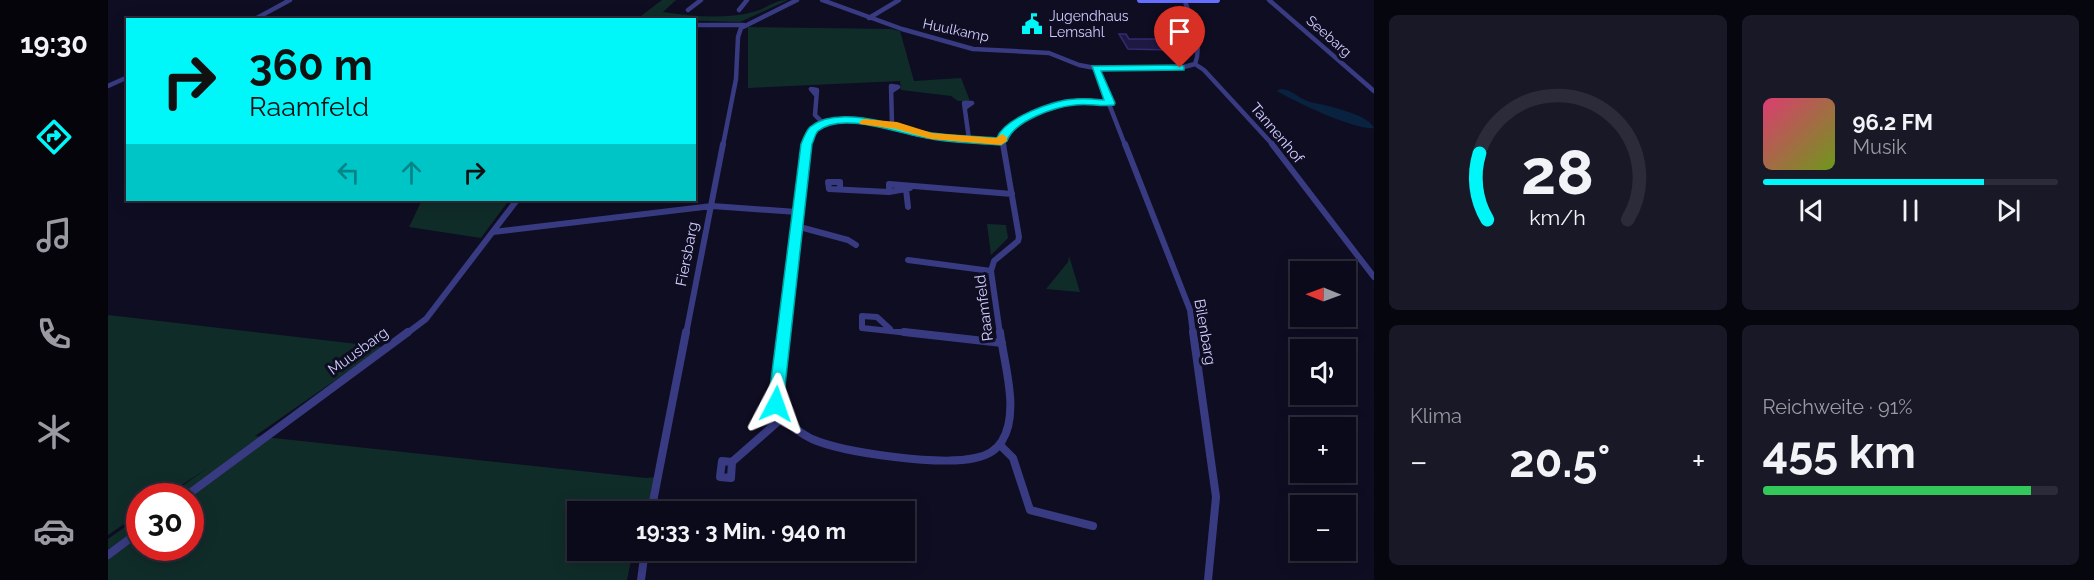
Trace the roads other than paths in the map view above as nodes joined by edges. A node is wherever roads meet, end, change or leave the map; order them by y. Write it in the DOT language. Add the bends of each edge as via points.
graph roads {
  1 [pos="290,0"];
  2 [pos="701,0"];
  3 [pos="747,0"];
  4 [pos="797,0"];
  5 [pos="822,0"];
  6 [pos="898,0"];
  7 [pos="1140,0"];
  8 [pos="1217,0"];
  9 [pos="1269,0"];
  10 [pos="1185,1"];
  11 [pos="688,10"];
  12 [pos="739,10"];
  13 [pos="257,18"];
  14 [pos="869,18"];
  15 [pos="696,25"];
  16 [pos="744,25"];
  17 [pos="1195,64"];
  18 [pos="1095,68"];
  19 [pos="126,78"];
  20 [pos="1366,84"];
  21 [pos="1374,84"];
  22 [pos="108,86"];
  23 [pos="1374,90"];
  24 [pos="892,91"];
  25 [pos="816,95"];
  26 [pos="1110,103"];
  27 [pos="965,108"];
  28 [pos="824,124"];
  29 [pos="892,125"];
  30 [pos="969,139"];
  31 [pos="1001,141"];
  32 [pos="910,188"];
  33 [pos="840,189"];
  34 [pos="1012,194"];
  35 [pos="517,201"];
  36 [pos="712,206"];
  37 [pos="908,207"];
  38 [pos="797,212"];
  39 [pos="796,226"];
  40 [pos="493,232"];
  41 [pos="856,245"];
  42 [pos="908,260"];
  43 [pos="991,271"];
  44 [pos="1374,277"];
  45 [pos="890,329"];
  46 [pos="1002,343"];
  47 [pos="782,418"];
  48 [pos="1000,445"];
  49 [pos="732,462"];
  50 [pos="204,483"];
  51 [pos="653,501"];
  52 [pos="1093,526"];
  53 [pos="126,542"];
  54 [pos="108,555"];
  55 [pos="643,561"];
  56 [pos="640,580"];
  57 [pos="1208,580"];
  1 -- 13 [label="street"];
  2 -- 11 [label="street"];
  3 -- 12 [label="street"];
  4 -- 16 [label="street"];
  5 -- 14 [label="street, Huulkamp"];
  6 -- 14 [label="street"];
  7 -- 10 [label="main road"];
  8 -- 10 [label="main road"];
  9 -- 20 [label="street, Seebarg"];
  10 -- 17 [label="street" via="1199,45"];
  14 -- 18 [label="street, Huulkamp" via="961,46 1049,53"];
  15 -- 16 [label="street"];
  16 -- 36 [label="street, Fiersbarg" via="738,37 736,79"];
  17 -- 18 [label="street, Huulkamp" via="1180,68"];
  17 -- 44 [label="street, Tannenhof" via="1268,138"];
  18 -- 26 [label="street, Bilenbarg"];
  19 -- 22 [label="street"];
  20 -- 21 [label="street"];
  20 -- 23 [label="street, Seebarg"];
  24 -- 29 [label="street"];
  25 -- 28 [label="street" via="815,115"];
  26 -- 31 [label="street" via="1074,102 1019,119 1005,130"];
  26 -- 57 [label="street, Bilenbarg" via="1190,310 1216,497"];
  27 -- 30 [label="street"];
  28 -- 29 [label="street" via="843,121"];
  28 -- 38 [label="street" via="808,137"];
  29 -- 30 [label="street" via="926,135"];
  30 -- 31 [label="street"];
  31 -- 34 [label="street, Raamfeld"];
  32 -- 33 [label="street" via="889,192"];
  32 -- 34 [label="street"];
  32 -- 37 [label="street"];
  34 -- 43 [label="street, Raamfeld" via="1018,241 994,261"];
  35 -- 40 [label="street, Muusbarg"];
  36 -- 38 [label="street"];
  36 -- 40 [label="street"];
  36 -- 51 [label="street, Fiersbarg"];
  38 -- 39 [label="street"];
  39 -- 41 [label="street"];
  39 -- 47 [label="street" via="776,395"];
  40 -- 50 [label="street, Muusbarg" via="426,319"];
  42 -- 43 [label="street"];
  43 -- 46 [label="street, Raamfeld"];
  45 -- 46 [label="street"];
  46 -- 48 [label="street, Raamfeld" via="1010,418"];
  47 -- 48 [label="street" via="796,432 843,448 955,460 986,455"];
  47 -- 49 [label="street"];
  48 -- 52 [label="street" via="1013,458 1030,510"];
  53 -- 54 [label="street"];
  55 -- 56 [label="street"];
}
